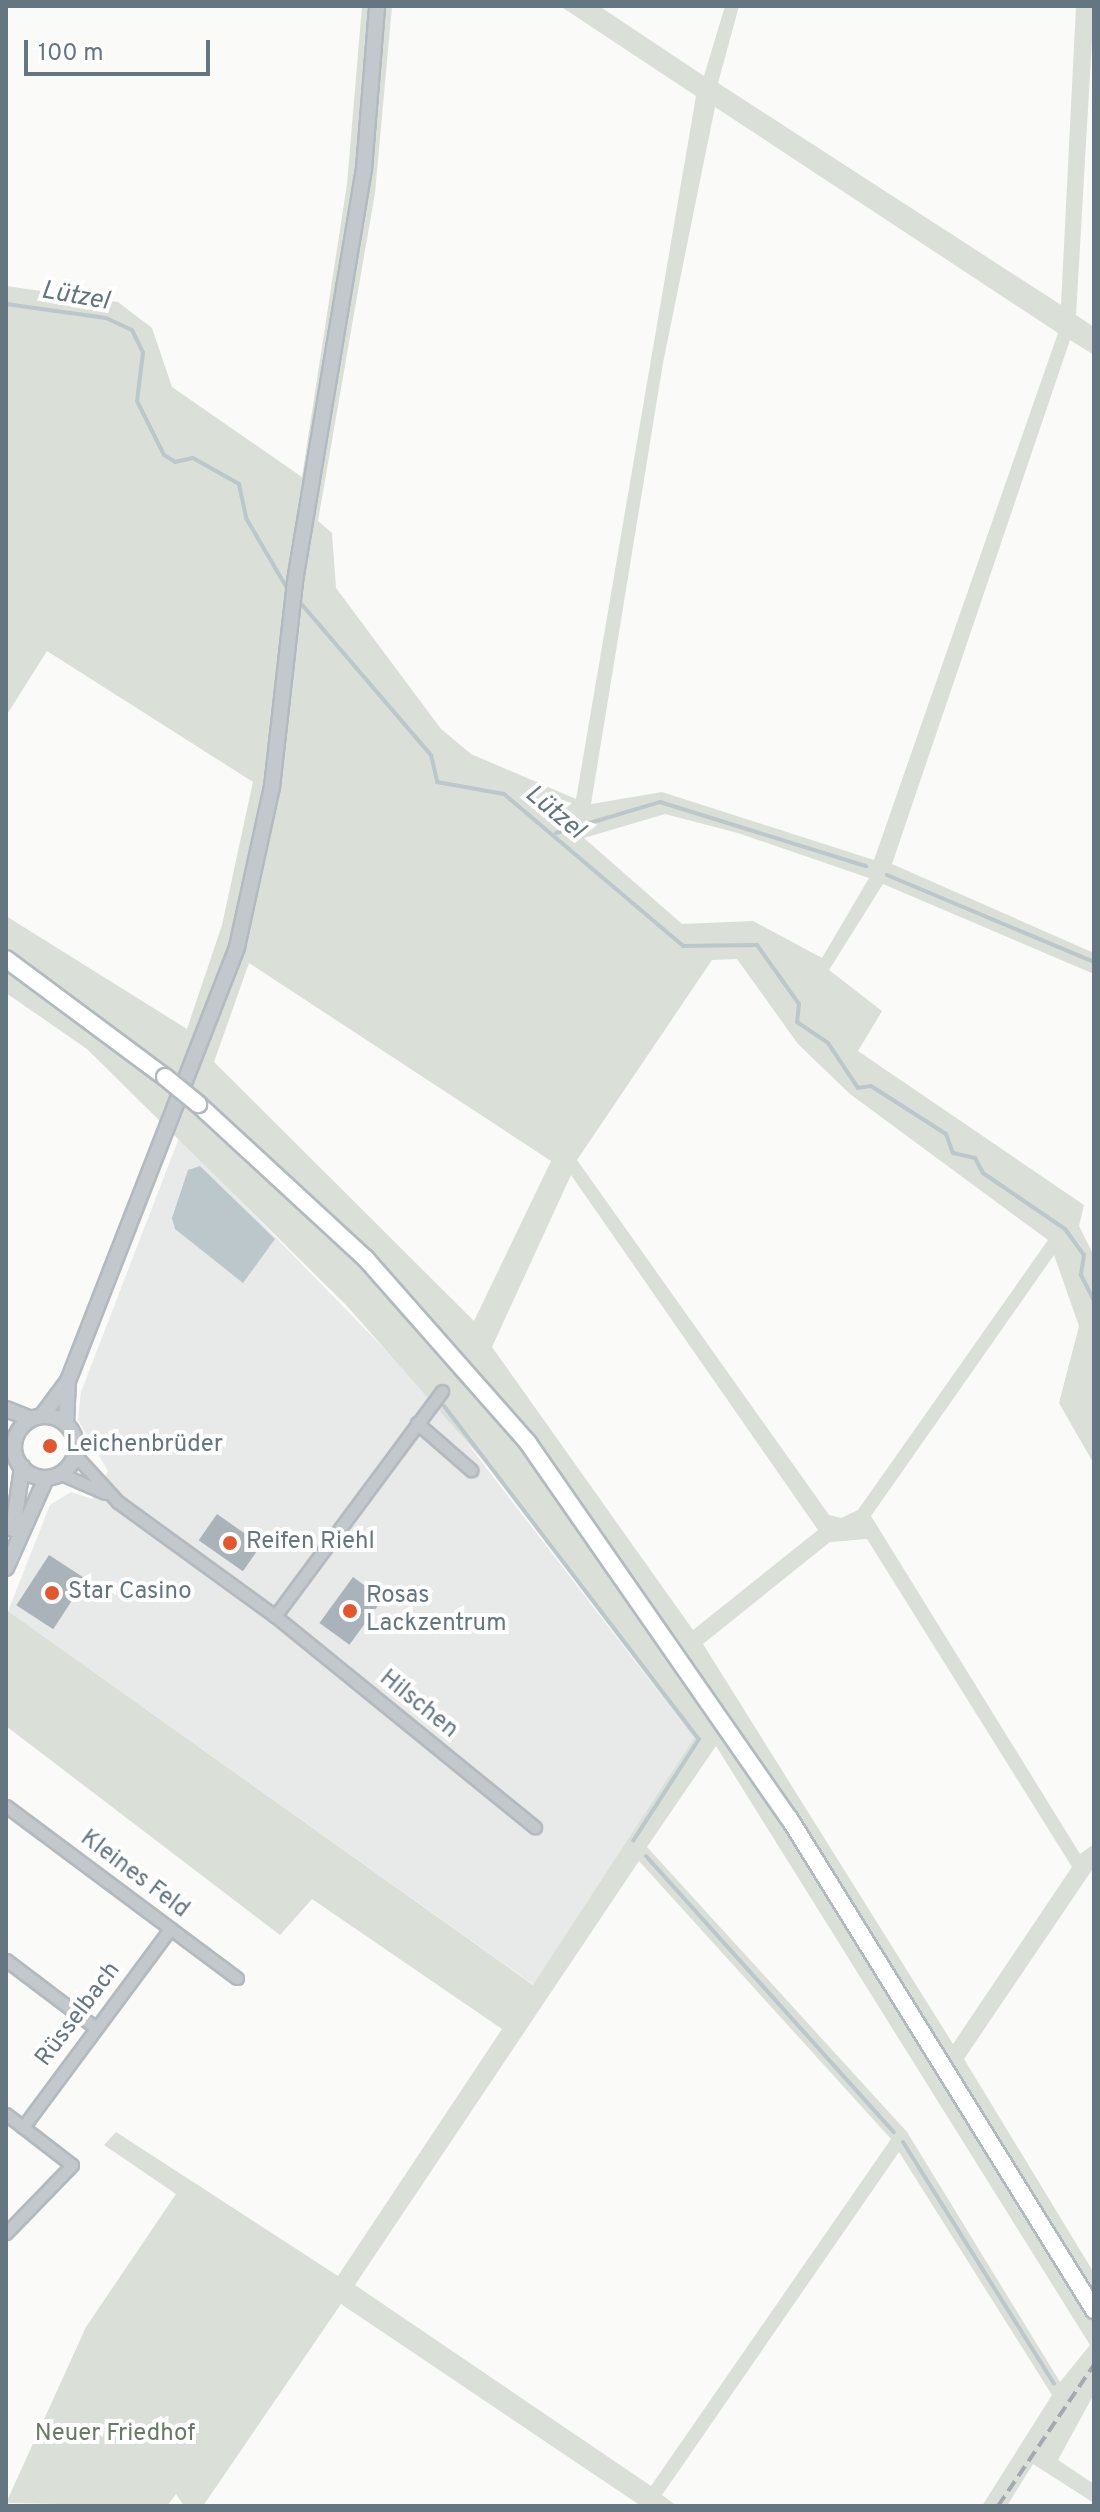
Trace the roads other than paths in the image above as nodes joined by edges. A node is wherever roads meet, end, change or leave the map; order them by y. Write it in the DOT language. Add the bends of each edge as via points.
graph roads {
  1 [pos="377,6"];
  2 [pos="6,959"];
  3 [pos="68,1381"];
  4 [pos="442,1391"];
  5 [pos="6,1409"];
  6 [pos="36,1417"];
  7 [pos="66,1423"];
  8 [pos="417,1423"];
  9 [pos="10,1436"];
  10 [pos="76,1456"];
  11 [pos="22,1467"];
  12 [pos="471,1470"];
  13 [pos="53,1476"];
  14 [pos="110,1495"];
  15 [pos="6,1553"];
  16 [pos="6,1568"];
  17 [pos="275,1616"];
  18 [pos="6,1806"];
  19 [pos="535,1827"];
  20 [pos="170,1929"];
  21 [pos="6,1960"];
  22 [pos="237,1978"];
  23 [pos="96,2028"];
  24 [pos="6,2114"];
  25 [pos="23,2127"];
  26 [pos="6,2233"];
  27 [pos="1094,2310"];
  1 -- 3 [label="street" via="364,169 295,581 272,787 237,947"];
  2 -- 27 [label="main road, bridge" via="198,1104 366,1259 528,1443 789,1818"];
  3 -- 6 [label="street"];
  3 -- 7 [label="street"];
  4 -- 8 [label="street"];
  5 -- 6 [label="street"];
  6 -- 7 [label="street"];
  6 -- 9 [label="street"];
  7 -- 10 [label="street"];
  8 -- 12 [label="street"];
  8 -- 17 [label="street"];
  9 -- 11 [label="street"];
  10 -- 13 [label="street"];
  10 -- 14 [label="street, Hilschen"];
  11 -- 13 [label="street"];
  11 -- 15 [label="street" via="23,1491"];
  13 -- 14 [label="street, Hilschen"];
  13 -- 16 [label="street"];
  14 -- 17 [label="street, Hilschen"];
  17 -- 19 [label="street, Hilschen"];
  18 -- 20 [label="street, Kleines Feld"];
  20 -- 22 [label="street, Kleines Feld"];
  20 -- 23 [label="street, Rüsselbach"];
  21 -- 23 [label="street"];
  23 -- 25 [label="street, Rüsselbach"];
  24 -- 25 [label="street"];
  25 -- 26 [label="street" via="72,2165"];
}
